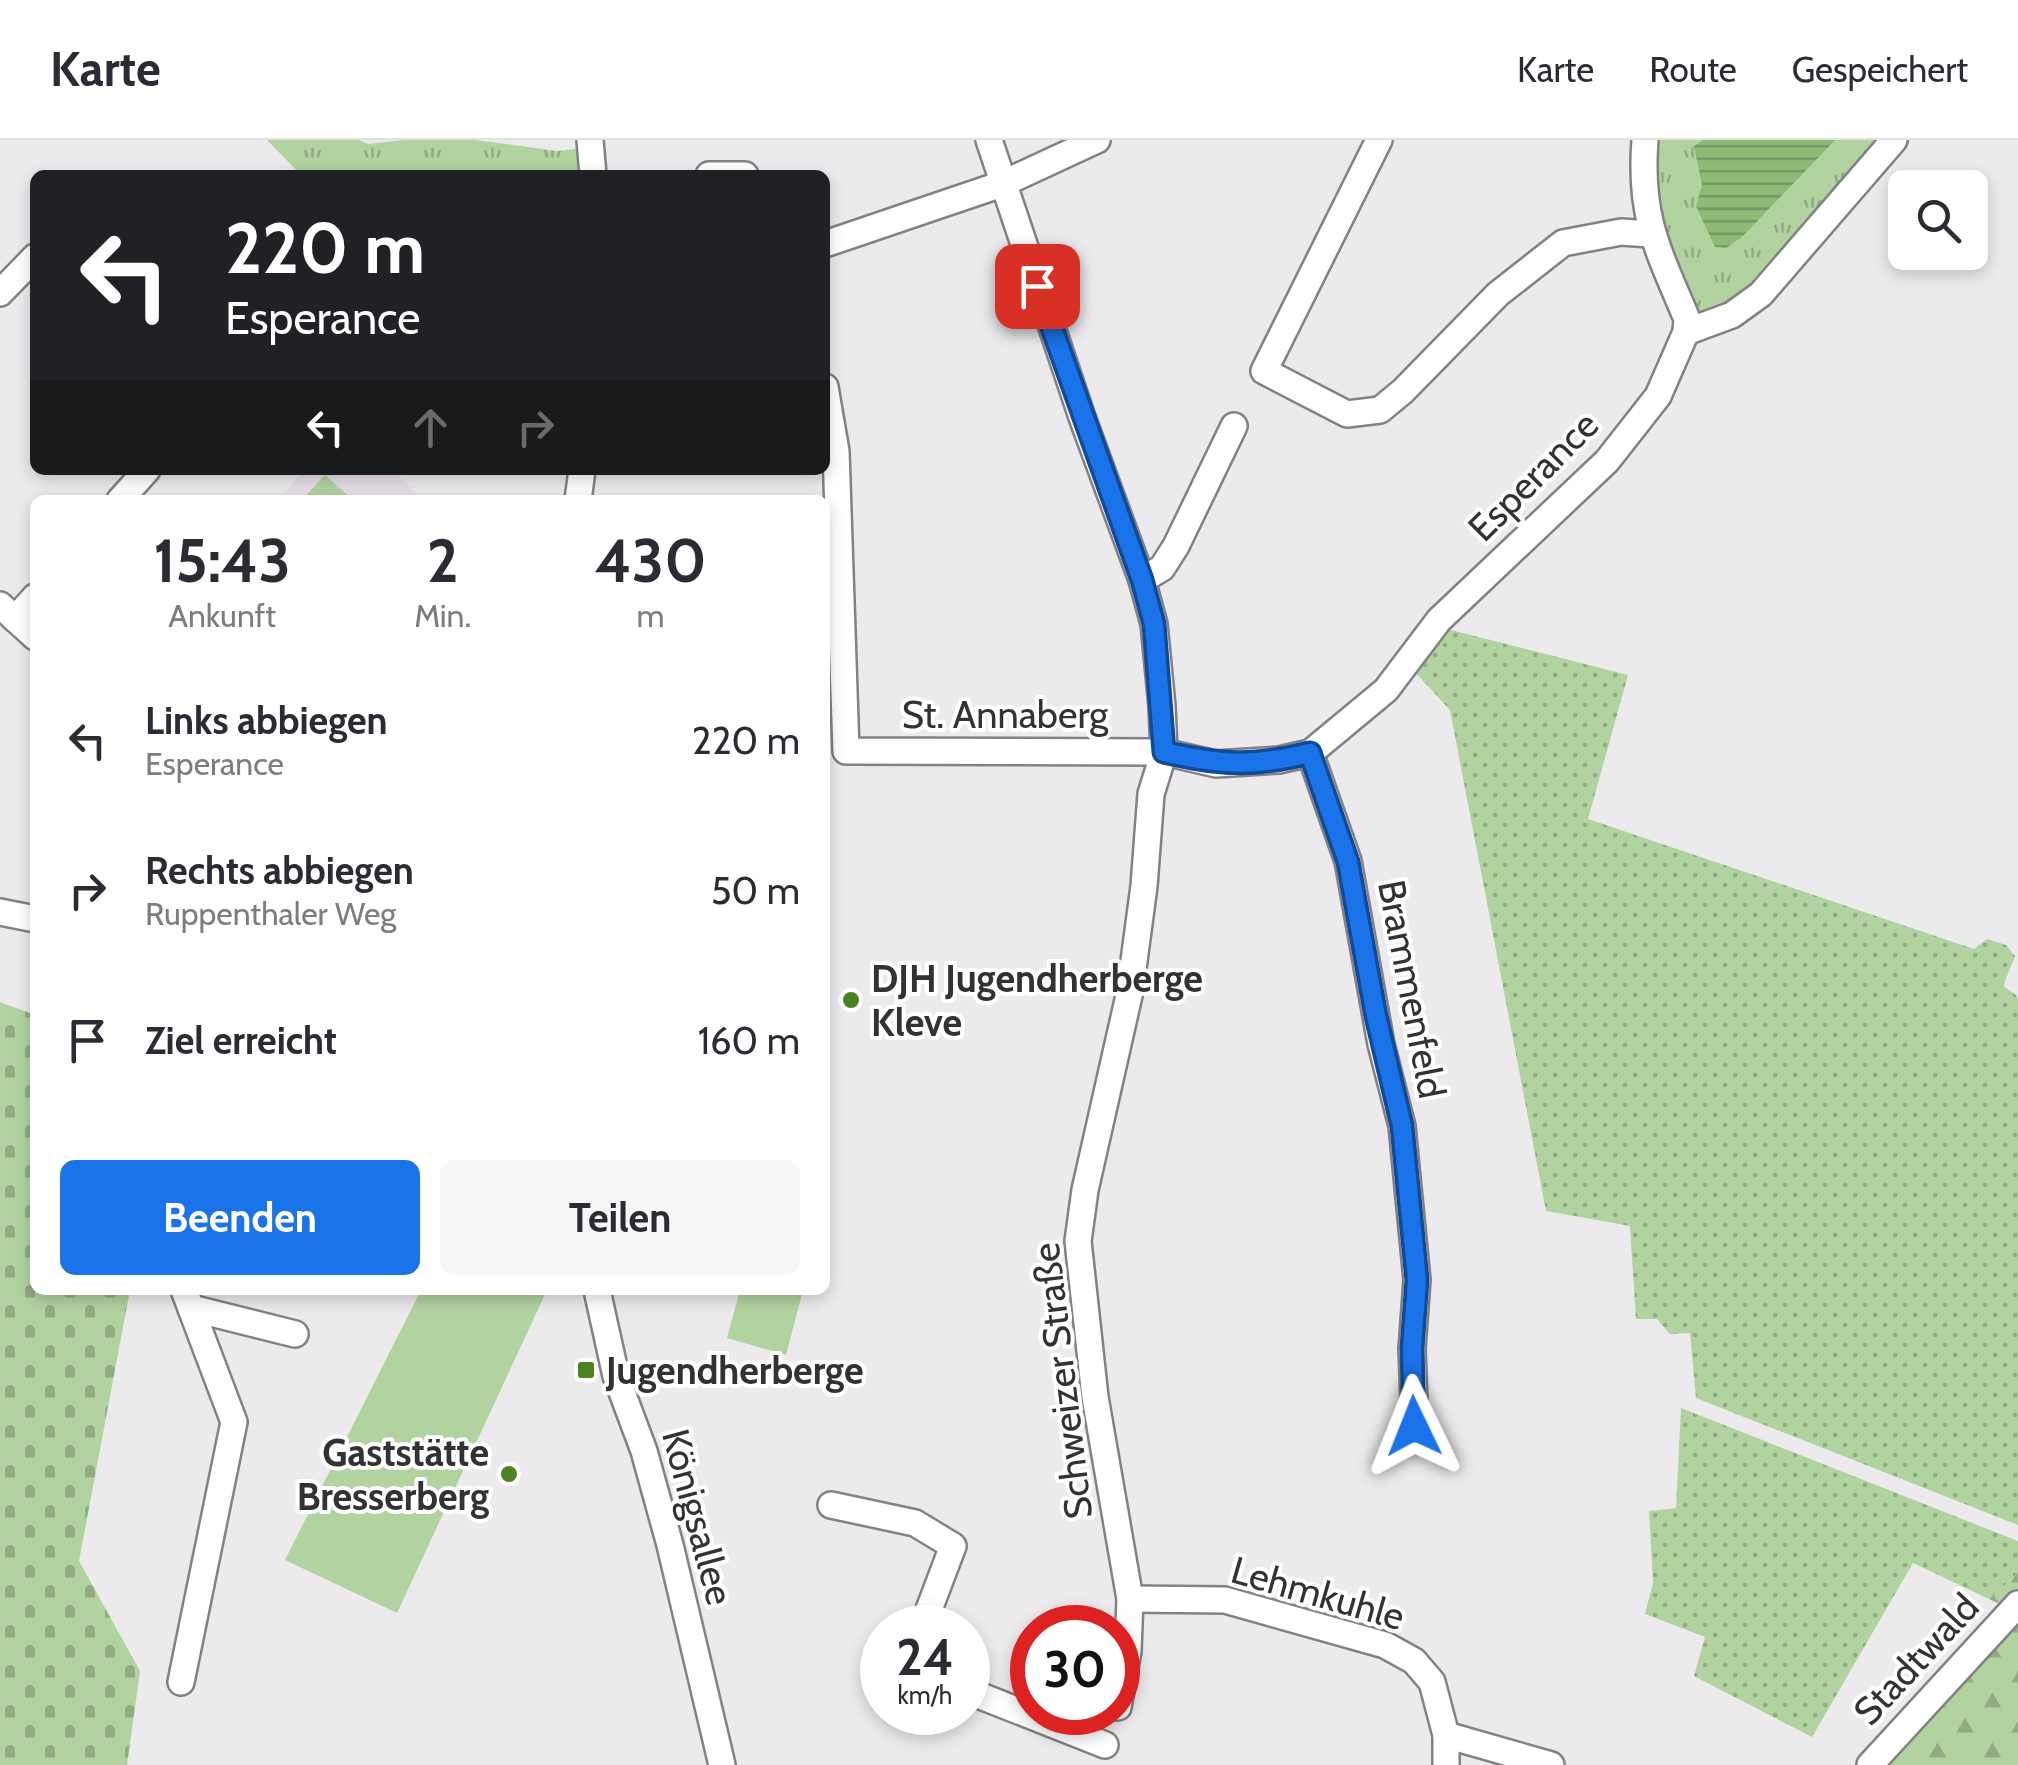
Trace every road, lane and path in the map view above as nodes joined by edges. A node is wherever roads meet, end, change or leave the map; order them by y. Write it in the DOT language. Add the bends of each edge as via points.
graph roads {
  1 [pos="590,140"];
  2 [pos="989,140"];
  3 [pos="1097,140"];
  4 [pos="1379,140"];
  5 [pos="1645,140"];
  6 [pos="1894,140"];
  7 [pos="593,170"];
  8 [pos="1002,184"];
  9 [pos="1650,234"];
  10 [pos="830,242"];
  11 [pos="30,262"];
  12 [pos="0,293"];
  13 [pos="1686,332"];
  14 [pos="830,416"];
  15 [pos="1234,426"];
  16 [pos="142,475"];
  17 [pos="124,495"];
  18 [pos="1142,580"];
  19 [pos="30,600"];
  20 [pos="8,612"];
  21 [pos="30,632"];
  22 [pos="1164,752"];
  23 [pos="1310,753"];
  24 [pos="0,912"];
  25 [pos="30,919"];
  26 [pos="598,1295"];
  27 [pos="188,1299"];
  28 [pos="295,1334"];
  29 [pos="1414,1426"];
  30 [pos="830,1505"];
  31 [pos="1130,1600"];
  32 [pos="2018,1604"];
  33 [pos="931,1605"];
  34 [pos="1130,1605"];
  35 [pos="181,1682"];
  36 [pos="990,1702"];
  37 [pos="1446,1736"];
  38 [pos="1101,1755"];
  39 [pos="722,1765"];
  40 [pos="1446,1765"];
  41 [pos="1551,1765"];
  42 [pos="1870,1765"];
  1 -- 7 [label="street"];
  2 -- 8 [label="street"];
  3 -- 8 [label="street"];
  4 -- 9 [label="street" via="1264,371 1347,414 1380,410 1498,294 1563,243"];
  5 -- 9 [label="street" via="1642,181"];
  6 -- 13 [label="street" via="1760,294 1732,316"];
  8 -- 10 [label="street"];
  8 -- 18 [label="street"];
  9 -- 13 [label="street"];
  11 -- 12 [label="street"];
  13 -- 23 [label="street, Esperance" via="1658,396 1608,460 1439,620 1386,690"];
  14 -- 22 [label="street, St. Annaberg" via="846,751"];
  15 -- 18 [label="street" via="1169,557"];
  16 -- 17 [label="street"];
  18 -- 22 [label="street" via="1154,624"];
  19 -- 20 [label="street"];
  20 -- 21 [label="street"];
  22 -- 23 [label="street" via="1216,764"];
  22 -- 31 [label="street, Schweizer Straße" via="1151,794 1130,991 1078,1240 1092,1380"];
  23 -- 29 [label="street, Brammenfeld" via="1348,862 1402,1126 1417,1280"];
  24 -- 25 [label="street"];
  26 -- 39 [label="street, Königsallee" via="616,1376 670,1545"];
  27 -- 28 [label="street"];
  27 -- 35 [label="street" via="234,1422"];
  30 -- 33 [label="street" via="915,1524 953,1546"];
  31 -- 34 [label="street, Schweizer Straße"];
  31 -- 37 [label="street, Lehmkuhle" via="1225,1600 1385,1645 1414,1661 1432,1682"];
  32 -- 42 [label="street, Stadtwald"];
  36 -- 38 [label="street"];
  37 -- 40 [label="street, Lehmkuhle"];
  37 -- 41 [label="street"];
}
